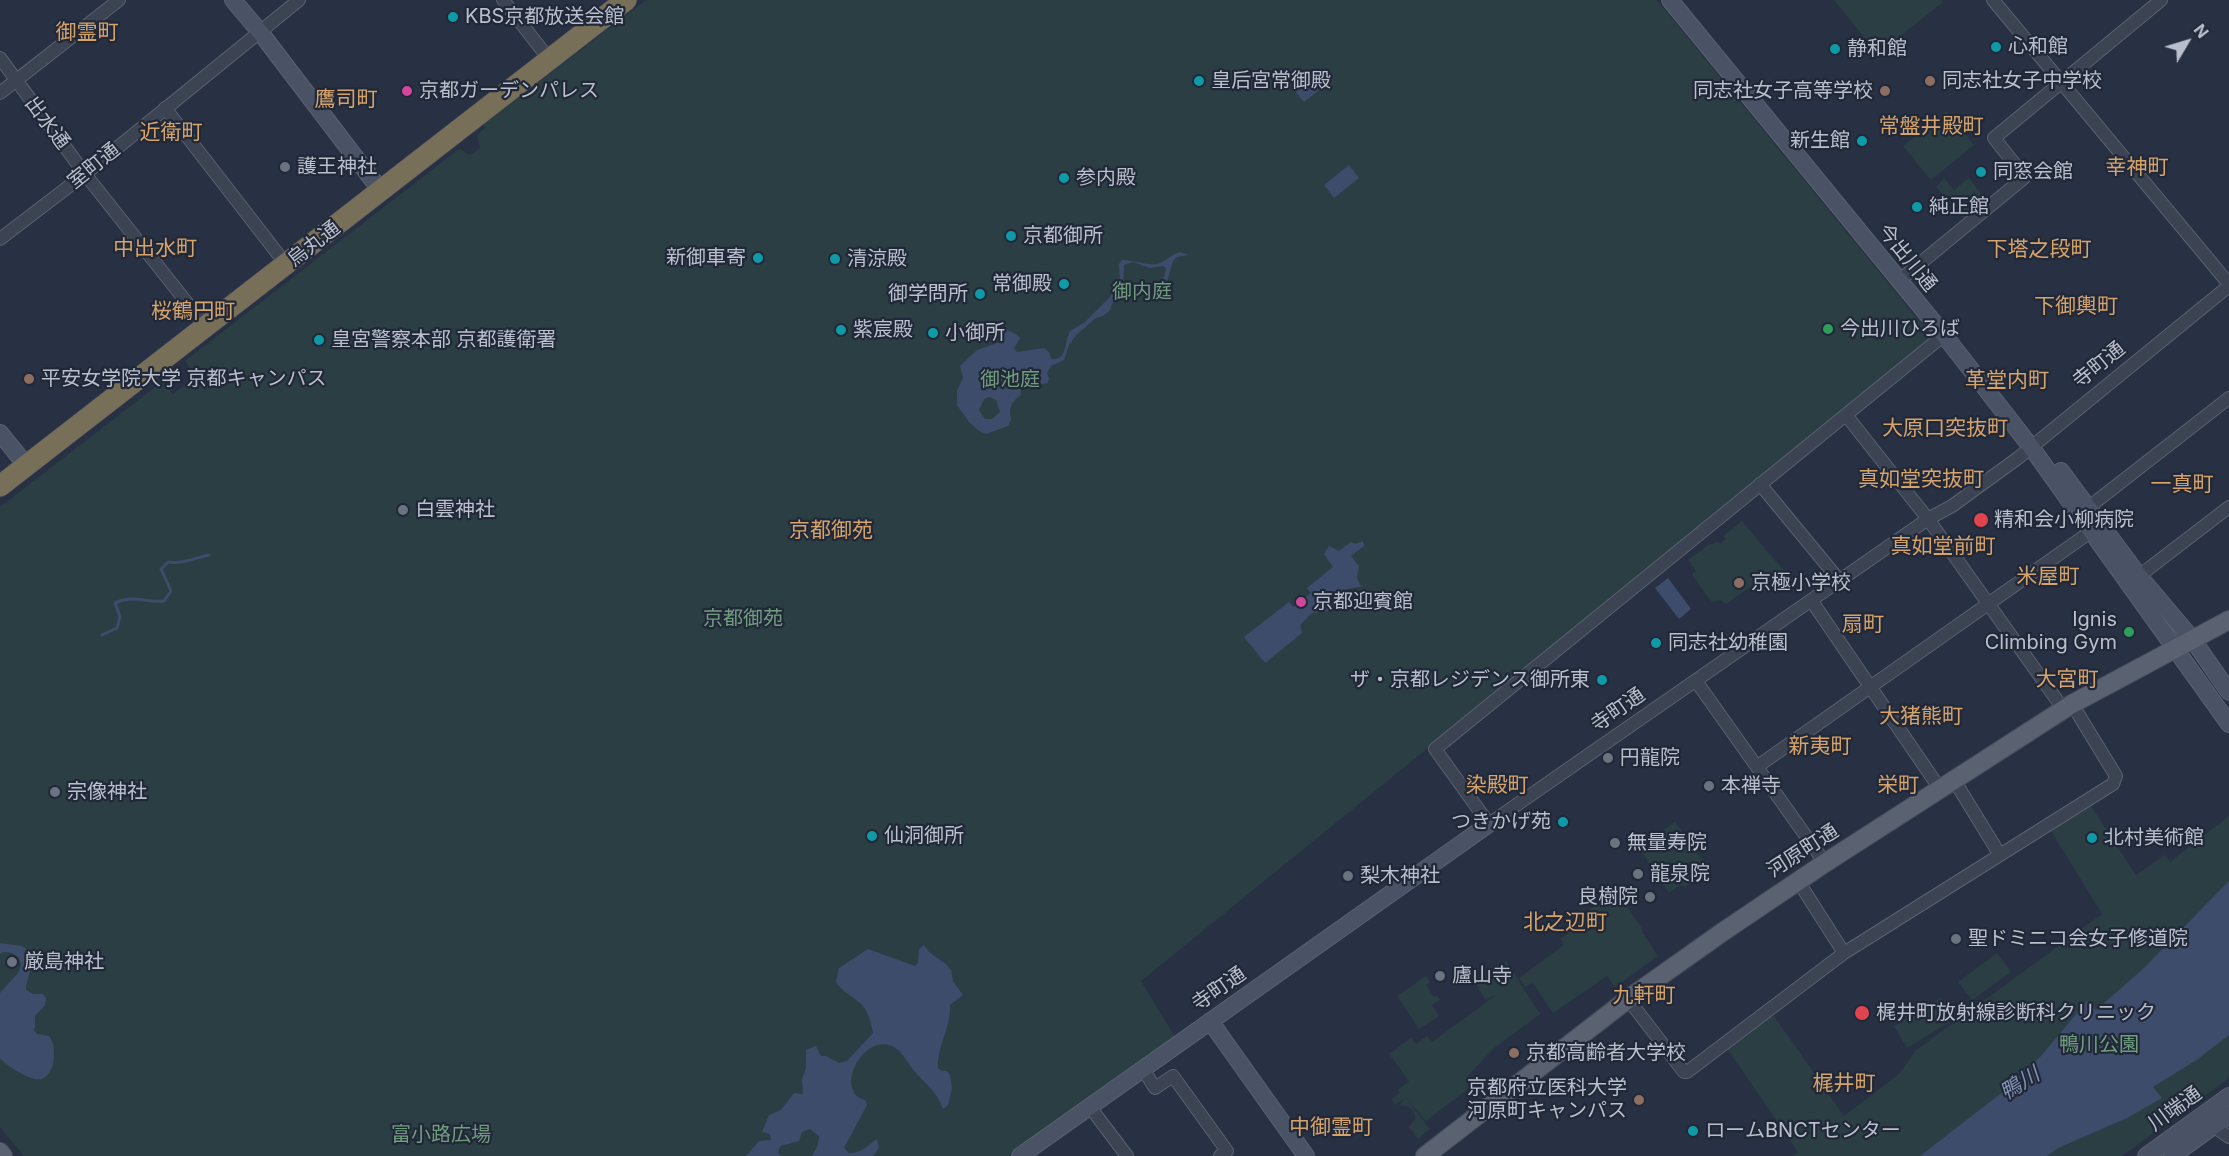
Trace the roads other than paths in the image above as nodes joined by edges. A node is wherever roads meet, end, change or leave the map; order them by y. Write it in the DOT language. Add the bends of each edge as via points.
graph roads {
  1 [pos="119,0"];
  2 [pos="233,0"];
  3 [pos="299,0"];
  4 [pos="503,0"];
  5 [pos="606,0"];
  6 [pos="626,0"];
  7 [pos="1670,0"];
  8 [pos="1683,0"];
  9 [pos="1993,0"];
  10 [pos="2161,0"];
  11 [pos="260,32"];
  12 [pos="545,54"];
  13 [pos="0,58"];
  14 [pos="16,81"];
  15 [pos="2061,84"];
  16 [pos="0,93"];
  17 [pos="165,108"];
  18 [pos="85,174"];
  19 [pos="377,186"];
  20 [pos="0,239"];
  21 [pos="278,254"];
  22 [pos="1906,275"];
  23 [pos="2229,285"];
  24 [pos="203,323"];
  25 [pos="1944,335"];
  26 [pos="2229,398"];
  27 [pos="1846,415"];
  28 [pos="0,433"];
  29 [pos="2034,444"];
  30 [pos="22,461"];
  31 [pos="0,471"];
  32 [pos="1760,484"];
  33 [pos="0,486"];
  34 [pos="2089,507"];
  35 [pos="2229,507"];
  36 [pos="1928,519"];
  37 [pos="2096,527"];
  38 [pos="2139,576"];
  39 [pos="1839,580"];
  40 [pos="1811,600"];
  41 [pos="1989,604"];
  42 [pos="2229,620"];
  43 [pos="2193,640"];
  44 [pos="2176,650"];
  45 [pos="1696,681"];
  46 [pos="1871,687"];
  47 [pos="2229,692"];
  48 [pos="2068,707"];
  49 [pos="2229,724"];
  50 [pos="1758,766"];
  51 [pos="1947,785"];
  52 [pos="1489,824"];
  53 [pos="2000,855"];
  54 [pos="1825,863"];
  55 [pos="1798,881"];
  56 [pos="1844,953"];
  57 [pos="1628,999"];
  58 [pos="1210,1021"];
  59 [pos="1143,1069"];
  60 [pos="2229,1096"];
  61 [pos="1090,1107"];
  62 [pos="2229,1115"];
  63 [pos="2213,1126"];
  64 [pos="2229,1137"];
  65 [pos="0,1152"];
  66 [pos="3,1156"];
  67 [pos="1020,1156"];
  68 [pos="1127,1156"];
  69 [pos="1220,1156"];
  70 [pos="1306,1156"];
  71 [pos="1425,1156"];
  72 [pos="2146,1156"];
  73 [pos="2172,1156"];
  1 -- 14 [label="street"];
  2 -- 11 [label="main road"];
  3 -- 11 [label="street, 室町通"];
  4 -- 12 [label="street"];
  5 -- 12 [label="highway, 烏丸通"];
  6 -- 12 [label="highway, 烏丸通"];
  7 -- 25 [label="main road, 今出川通"];
  8 -- 22 [label="main road, 今出川通"];
  9 -- 15 [label="street"];
  10 -- 15 [label="street"];
  11 -- 17 [label="street, 室町通"];
  11 -- 19 [label="main road"];
  12 -- 19 [label="highway, 烏丸通"];
  13 -- 14 [label="street, 出水通"];
  14 -- 16 [label="street"];
  14 -- 18 [label="street, 出水通"];
  15 -- 22 [label="street" via="1994,138 2025,177"];
  15 -- 23 [label="street"];
  17 -- 18 [label="street, 室町通"];
  17 -- 21 [label="street"];
  18 -- 20 [label="street, 室町通"];
  18 -- 24 [label="street, 出水通"];
  19 -- 21 [label="highway, 烏丸通"];
  19 -- 24 [label="highway, 烏丸通"];
  21 -- 24 [label="highway, 烏丸通"];
  22 -- 29 [label="main road, 今出川通"];
  23 -- 29 [label="street, 寺町通"];
  24 -- 30 [label="highway, 烏丸通"];
  25 -- 27 [label="street"];
  25 -- 29 [label="main road, 今出川通"];
  26 -- 34 [label="street"];
  27 -- 32 [label="street"];
  27 -- 36 [label="street"];
  28 -- 30 [label="main road"];
  29 -- 34 [label="main road, 今出川通"];
  29 -- 36 [label="street, 寺町通" via="1952,506"];
  29 -- 37 [label="main road, 今出川通"];
  30 -- 31 [label="highway, 烏丸通"];
  30 -- 33 [label="highway, 烏丸通"];
  32 -- 39 [label="street"];
  32 -- 52 [label="street" via="1435,749"];
  34 -- 37 [label="main road, 今出川通"];
  35 -- 38 [label="street"];
  36 -- 39 [label="street, 寺町通"];
  36 -- 41 [label="street"];
  37 -- 38 [label="main road, 今出川通"];
  37 -- 41 [label="street"];
  37 -- 44 [label="main road, 今出川通"];
  38 -- 43 [label="main road, 今出川通"];
  39 -- 40 [label="street, 寺町通"];
  40 -- 45 [label="street, 寺町通"];
  40 -- 46 [label="street"];
  41 -- 46 [label="street"];
  41 -- 48 [label="street"];
  42 -- 43 [label="main road, 河原町通"];
  43 -- 44 [label="main road, 河原町通"];
  43 -- 47 [label="main road, 今出川通"];
  44 -- 48 [label="main road, 河原町通"];
  44 -- 49 [label="main road, 今出川通"];
  45 -- 50 [label="street"];
  45 -- 52 [label="street, 寺町通"];
  46 -- 50 [label="street"];
  46 -- 51 [label="street"];
  48 -- 51 [label="main road, 河原町通"];
  48 -- 53 [label="street" via="2115,776 2113,784"];
  50 -- 54 [label="street"];
  51 -- 53 [label="street"];
  51 -- 54 [label="main road, 河原町通"];
  52 -- 58 [label="main road, 寺町通"];
  53 -- 56 [label="street"];
  54 -- 55 [label="main road, 河原町通"];
  55 -- 56 [label="street"];
  55 -- 57 [label="main road, 河原町通"];
  56 -- 57 [label="street" via="1688,1072 1684,1072"];
  57 -- 71 [label="main road, 河原町通"];
  58 -- 59 [label="main road, 寺町通"];
  58 -- 70 [label="main road"];
  59 -- 61 [label="main road, 寺町通"];
  59 -- 69 [label="street" via="1155,1088 1173,1076 1227,1151"];
  60 -- 72 [label="main road, 川端通"];
  61 -- 67 [label="main road, 寺町通"];
  61 -- 68 [label="street"];
  62 -- 63 [label="main road, 川端通"];
  63 -- 64 [label="street"];
  63 -- 73 [label="main road, 川端通"];
  65 -- 66 [label="main road"];
}
